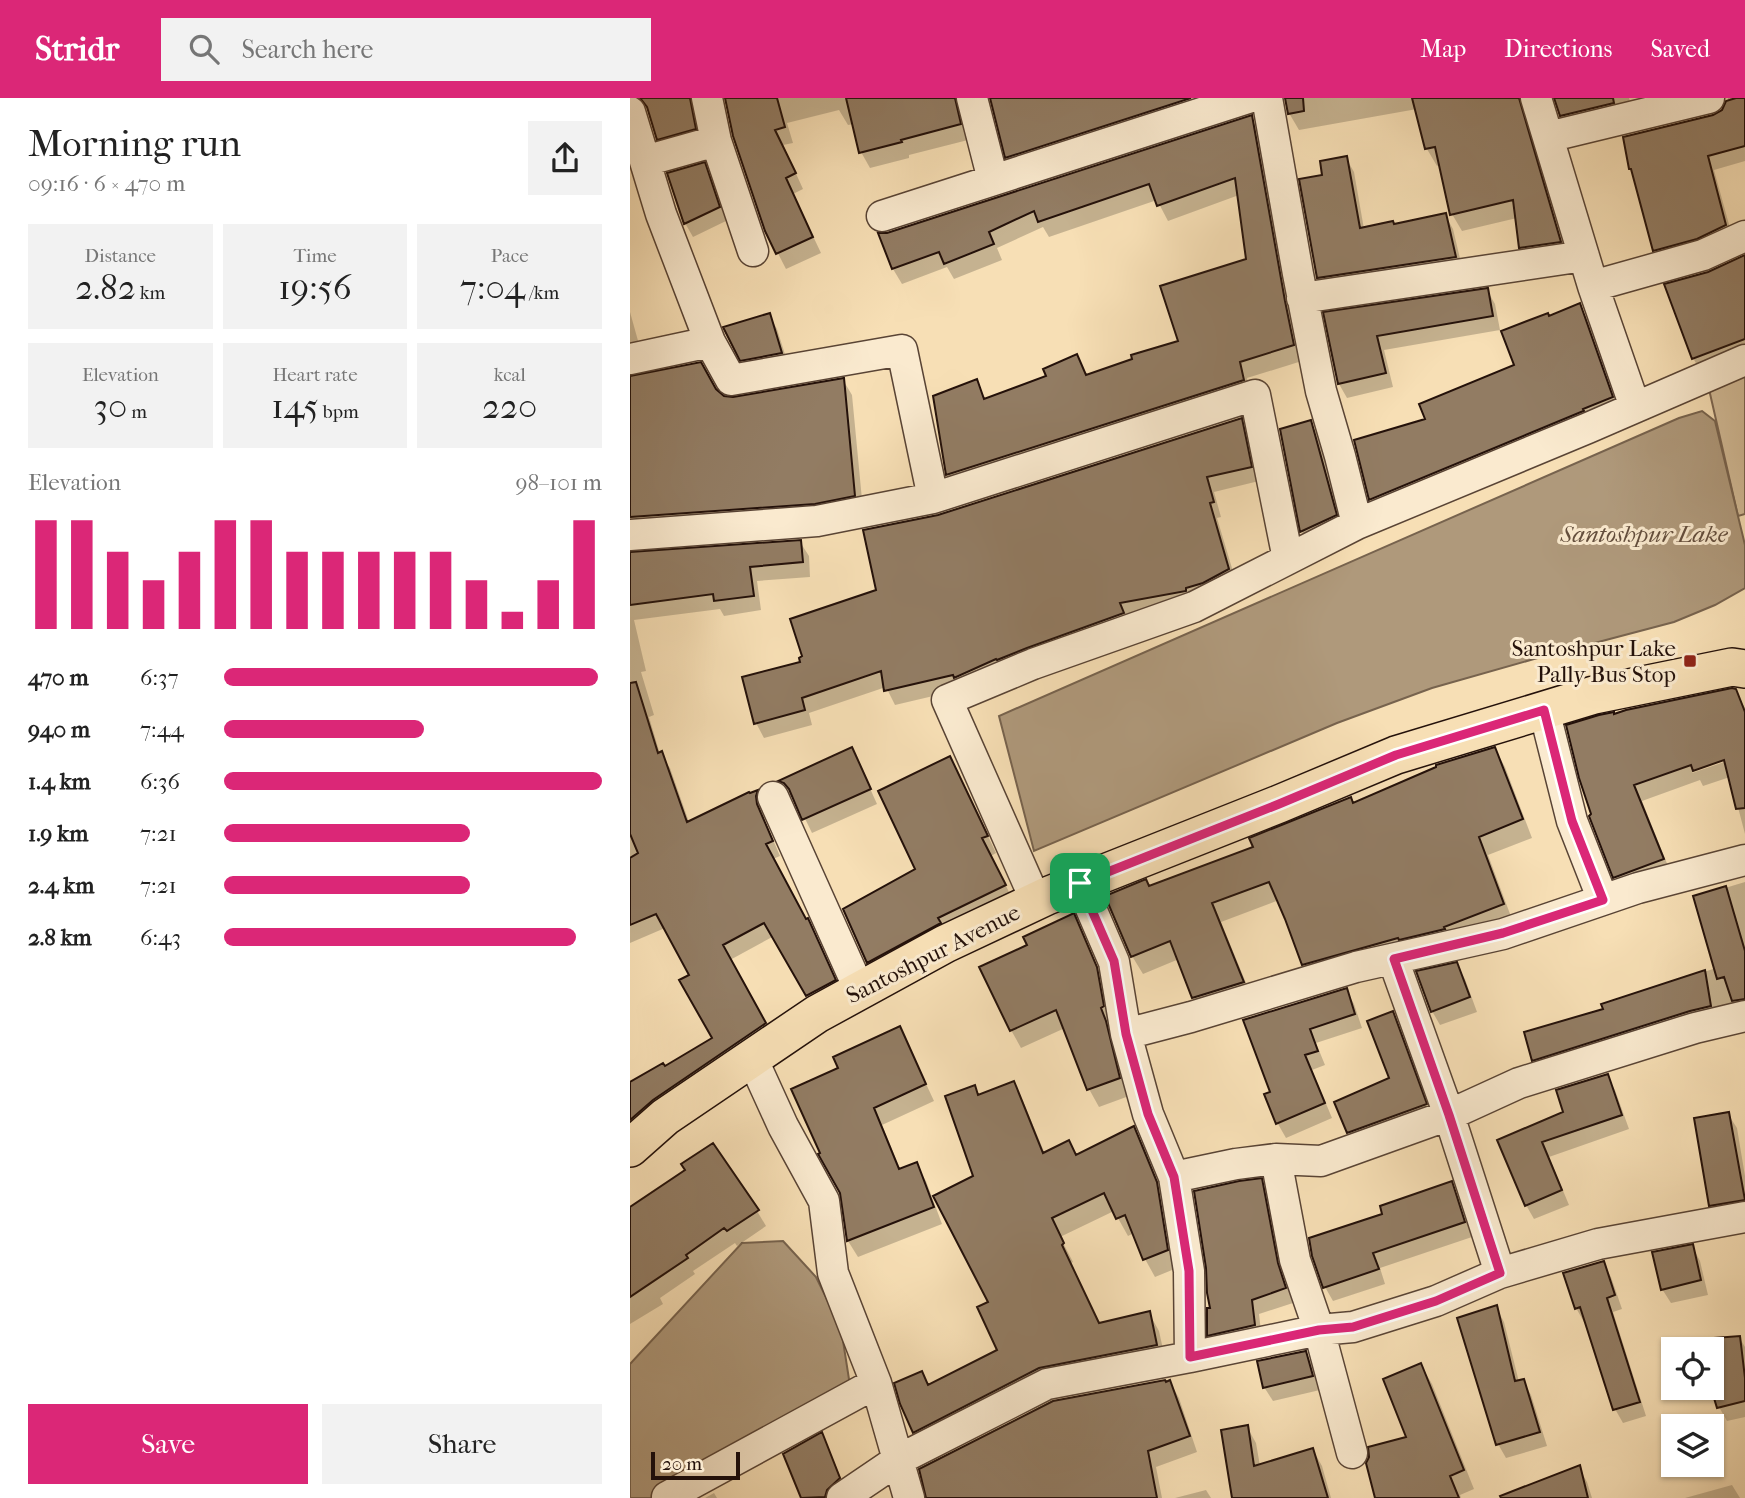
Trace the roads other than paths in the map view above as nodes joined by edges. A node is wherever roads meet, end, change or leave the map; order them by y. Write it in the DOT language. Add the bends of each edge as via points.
graph roads {
  1 [pos="707,98"];
  2 [pos="972,98"];
  3 [pos="1248,98"];
  4 [pos="1267,98"];
  5 [pos="1536,98"];
  6 [pos="1709,98"];
  7 [pos="630,112"];
  8 [pos="1548,137"];
  9 [pos="716,141"];
  10 [pos="645,161"];
  11 [pos="993,180"];
  12 [pos="882,216"];
  13 [pos="1745,236"];
  14 [pos="753,251"];
  15 [pos="1584,256"];
  16 [pos="1593,286"];
  17 [pos="1302,298"];
  18 [pos="710,341"];
  19 [pos="630,359"];
  20 [pos="1745,360"];
  21 [pos="1635,407"];
  22 [pos="933,498"];
  23 [pos="1357,524"];
  24 [pos="630,535"];
  25 [pos="1288,559"];
  26 [pos="1745,669"];
  27 [pos="1544,710"];
  28 [pos="773,797"];
  29 [pos="1745,860"];
  30 [pos="1080,883"];
  31 [pos="1603,900"];
  32 [pos="1036,901"];
  33 [pos="1394,959"];
  34 [pos="860,990"];
  35 [pos="1745,1016"];
  36 [pos="1126,1034"];
  37 [pos="752,1058"];
  38 [pos="1449,1115"];
  39 [pos="630,1148"];
  40 [pos="1276,1159"];
  41 [pos="1174,1177"];
  42 [pos="1745,1217"];
  43 [pos="1500,1273"];
  44 [pos="1319,1330"];
  45 [pos="1190,1357"];
  46 [pos="876,1383"];
  47 [pos="1352,1453"];
  48 [pos="898,1460"];
  49 [pos="667,1497"];
  50 [pos="842,1498"];
  51 [pos="909,1498"];
  1 -- 9 [label="street"];
  2 -- 11 [label="street"];
  3 -- 11 [label="street"];
  4 -- 17 [label="street"];
  5 -- 8 [label="street"];
  6 -- 8 [label="street"];
  7 -- 10 [label="street"];
  8 -- 15 [label="street"];
  9 -- 10 [label="street"];
  9 -- 14 [label="street"];
  10 -- 18 [label="street"];
  11 -- 12 [label="street"];
  13 -- 16 [label="street" via="1703,255"];
  15 -- 16 [label="street"];
  15 -- 17 [label="street"];
  16 -- 21 [label="street"];
  17 -- 23 [label="street" via="1321,391"];
  18 -- 19 [label="street"];
  18 -- 22 [label="street" via="731,380 902,349"];
  20 -- 21 [label="street"];
  21 -- 23 [label="street"];
  22 -- 24 [label="street" via="817,521"];
  22 -- 25 [label="street" via="1255,395"];
  23 -- 25 [label="street"];
  25 -- 32 [label="street" via="1194,607 947,699"];
  26 -- 27 [label="main road, Santoshpur Avenue" via="1732,667 1594,695"];
  27 -- 30 [label="main road, Santoshpur Avenue" via="1396,755"];
  27 -- 31 [label="street" via="1572,821"];
  28 -- 34 [label="street"];
  29 -- 31 [label="street"];
  30 -- 32 [label="main road, Santoshpur Avenue"];
  30 -- 36 [label="street" via="1114,961"];
  31 -- 33 [label="street" via="1503,933"];
  32 -- 34 [label="main road, Santoshpur Avenue"];
  33 -- 36 [label="street"];
  33 -- 38 [label="street"];
  34 -- 37 [label="main road, Santoshpur Avenue"];
  35 -- 38 [label="street" via="1519,1083"];
  36 -- 41 [label="street" via="1148,1114"];
  37 -- 39 [label="main road, Santoshpur Avenue" via="665,1117"];
  37 -- 46 [label="street" via="824,1201 833,1273"];
  38 -- 40 [label="street" via="1321,1161"];
  38 -- 43 [label="street"];
  40 -- 41 [label="street"];
  40 -- 44 [label="street" via="1295,1260"];
  41 -- 45 [label="street" via="1189,1271"];
  42 -- 43 [label="street" via="1598,1244"];
  43 -- 44 [label="street" via="1377,1320"];
  44 -- 45 [label="street"];
  44 -- 47 [label="street"];
  45 -- 48 [label="street" via="1047,1384"];
  46 -- 48 [label="street"];
  46 -- 49 [label="street"];
  48 -- 50 [label="street"];
  48 -- 51 [label="street"];
}
